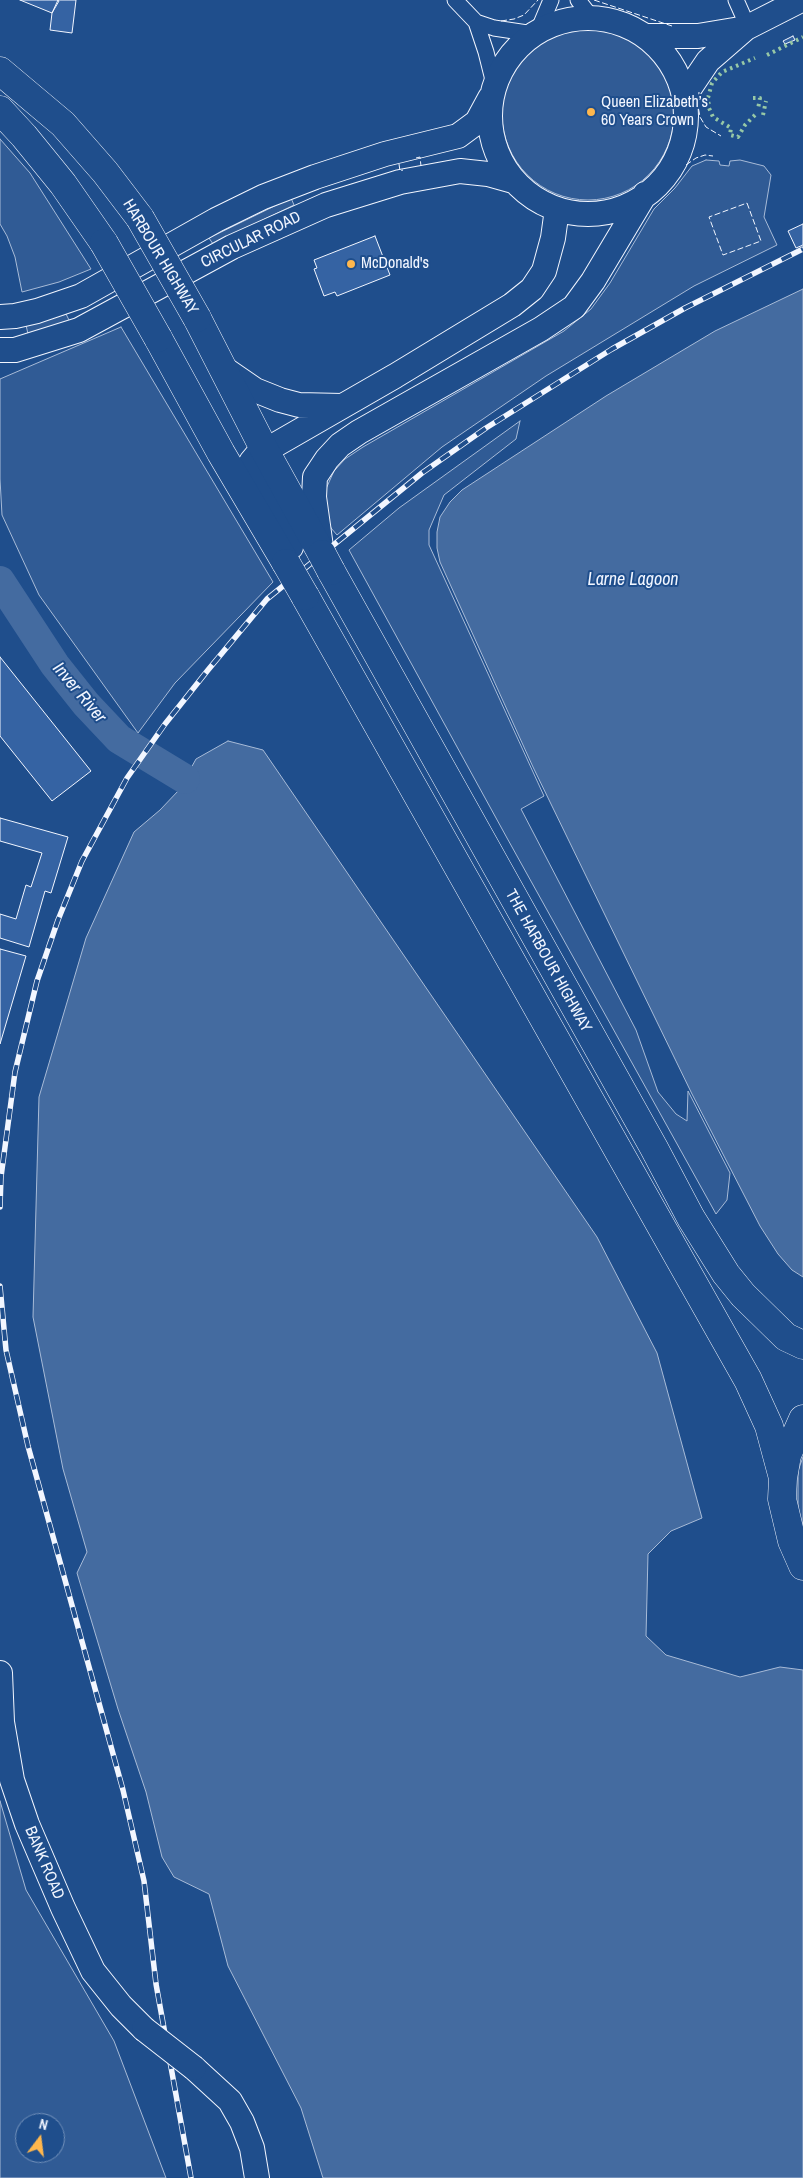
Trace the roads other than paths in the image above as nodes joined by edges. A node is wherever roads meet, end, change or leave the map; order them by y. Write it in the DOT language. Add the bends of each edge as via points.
graph roads {
  1 [pos="455,0"];
  2 [pos="551,0"];
  3 [pos="736,0"];
  4 [pos="801,0"];
  5 [pos="585,9"];
  6 [pos="476,22"];
  7 [pos="747,28"];
  8 [pos="536,32"];
  9 [pos="646,36"];
  10 [pos="0,70"];
  11 [pos="493,91"];
  12 [pos="685,95"];
  13 [pos="0,110"];
  14 [pos="513,181"];
  15 [pos="646,193"];
  16 [pos="557,209"];
  17 [pos="3,317"];
  18 [pos="1,350"];
  19 [pos="223,368"];
  20 [pos="342,406"];
  21 [pos="264,450"];
  22 [pos="309,571"];
  23 [pos="803,1345"];
  24 [pos="803,1419"];
  25 [pos="782,1478"];
  26 [pos="803,1566"];
  27 [pos="0,1673"];
  28 [pos="257,2178"];
  1 -- 6 [label="street"];
  2 -- 8 [label="street"];
  3 -- 7 [label="street"];
  4 -- 7 [label="main road"];
  5 -- 8 [label="main road"];
  5 -- 9 [label="main road"];
  6 -- 8 [label="street" via="494,28"];
  6 -- 11 [label="street" via="486,52"];
  7 -- 9 [label="main road" via="698,36"];
  7 -- 12 [label="main road" via="708,61"];
  8 -- 11 [label="main road, CIRCULAR ROAD" via="508,60"];
  9 -- 12 [label="main road" via="677,72"];
  10 -- 19 [label="highway, HARBOUR HIGHWAY, bridge" via="63,124 140,218"];
  11 -- 14 [label="main road" via="490,120 495,146"];
  11 -- 17 [label="main road, CIRCULAR ROAD" via="477,122 458,136 385,154 263,197 81,296 37,311"];
  12 -- 15 [label="main road" via="686,132 676,160 664,180"];
  13 -- 22 [label="highway, bridge" via="63,184 104,243 221,453"];
  14 -- 16 [label="main road" via="538,201"];
  14 -- 18 [label="main road, CIRCULAR ROAD" via="460,171 400,182 326,205 232,247 78,330 15,350"];
  15 -- 16 [label="main road" via="604,213 580,214"];
  15 -- 22 [label="main road" via="593,281 574,306 359,432 327,459 315,477"];
  16 -- 20 [label="main road" via="544,272 532,289 512,305"];
  19 -- 20 [label="main road" via="255,390 280,400 300,405"];
  19 -- 21 [label="highway, HARBOUR HIGHWAY"];
  20 -- 21 [label="main road"];
  21 -- 22 [label="highway, HARBOUR HIGHWAY" via="294,501"];
  22 -- 23 [label="highway, THE HARBOUR HIGHWAY" via="726,1274 742,1295 786,1337"];
  22 -- 25 [label="highway" via="355,683 748,1380 770,1426"];
  24 -- 25 [label="highway" via="787,1455"];
  25 -- 26 [label="highway" via="785,1520"];
  27 -- 28 [label="main road, BANK ROAD, bridge" via="2,1722 12,1780 27,1824 93,1970 144,2029 230,2100 252,2148"];
}
